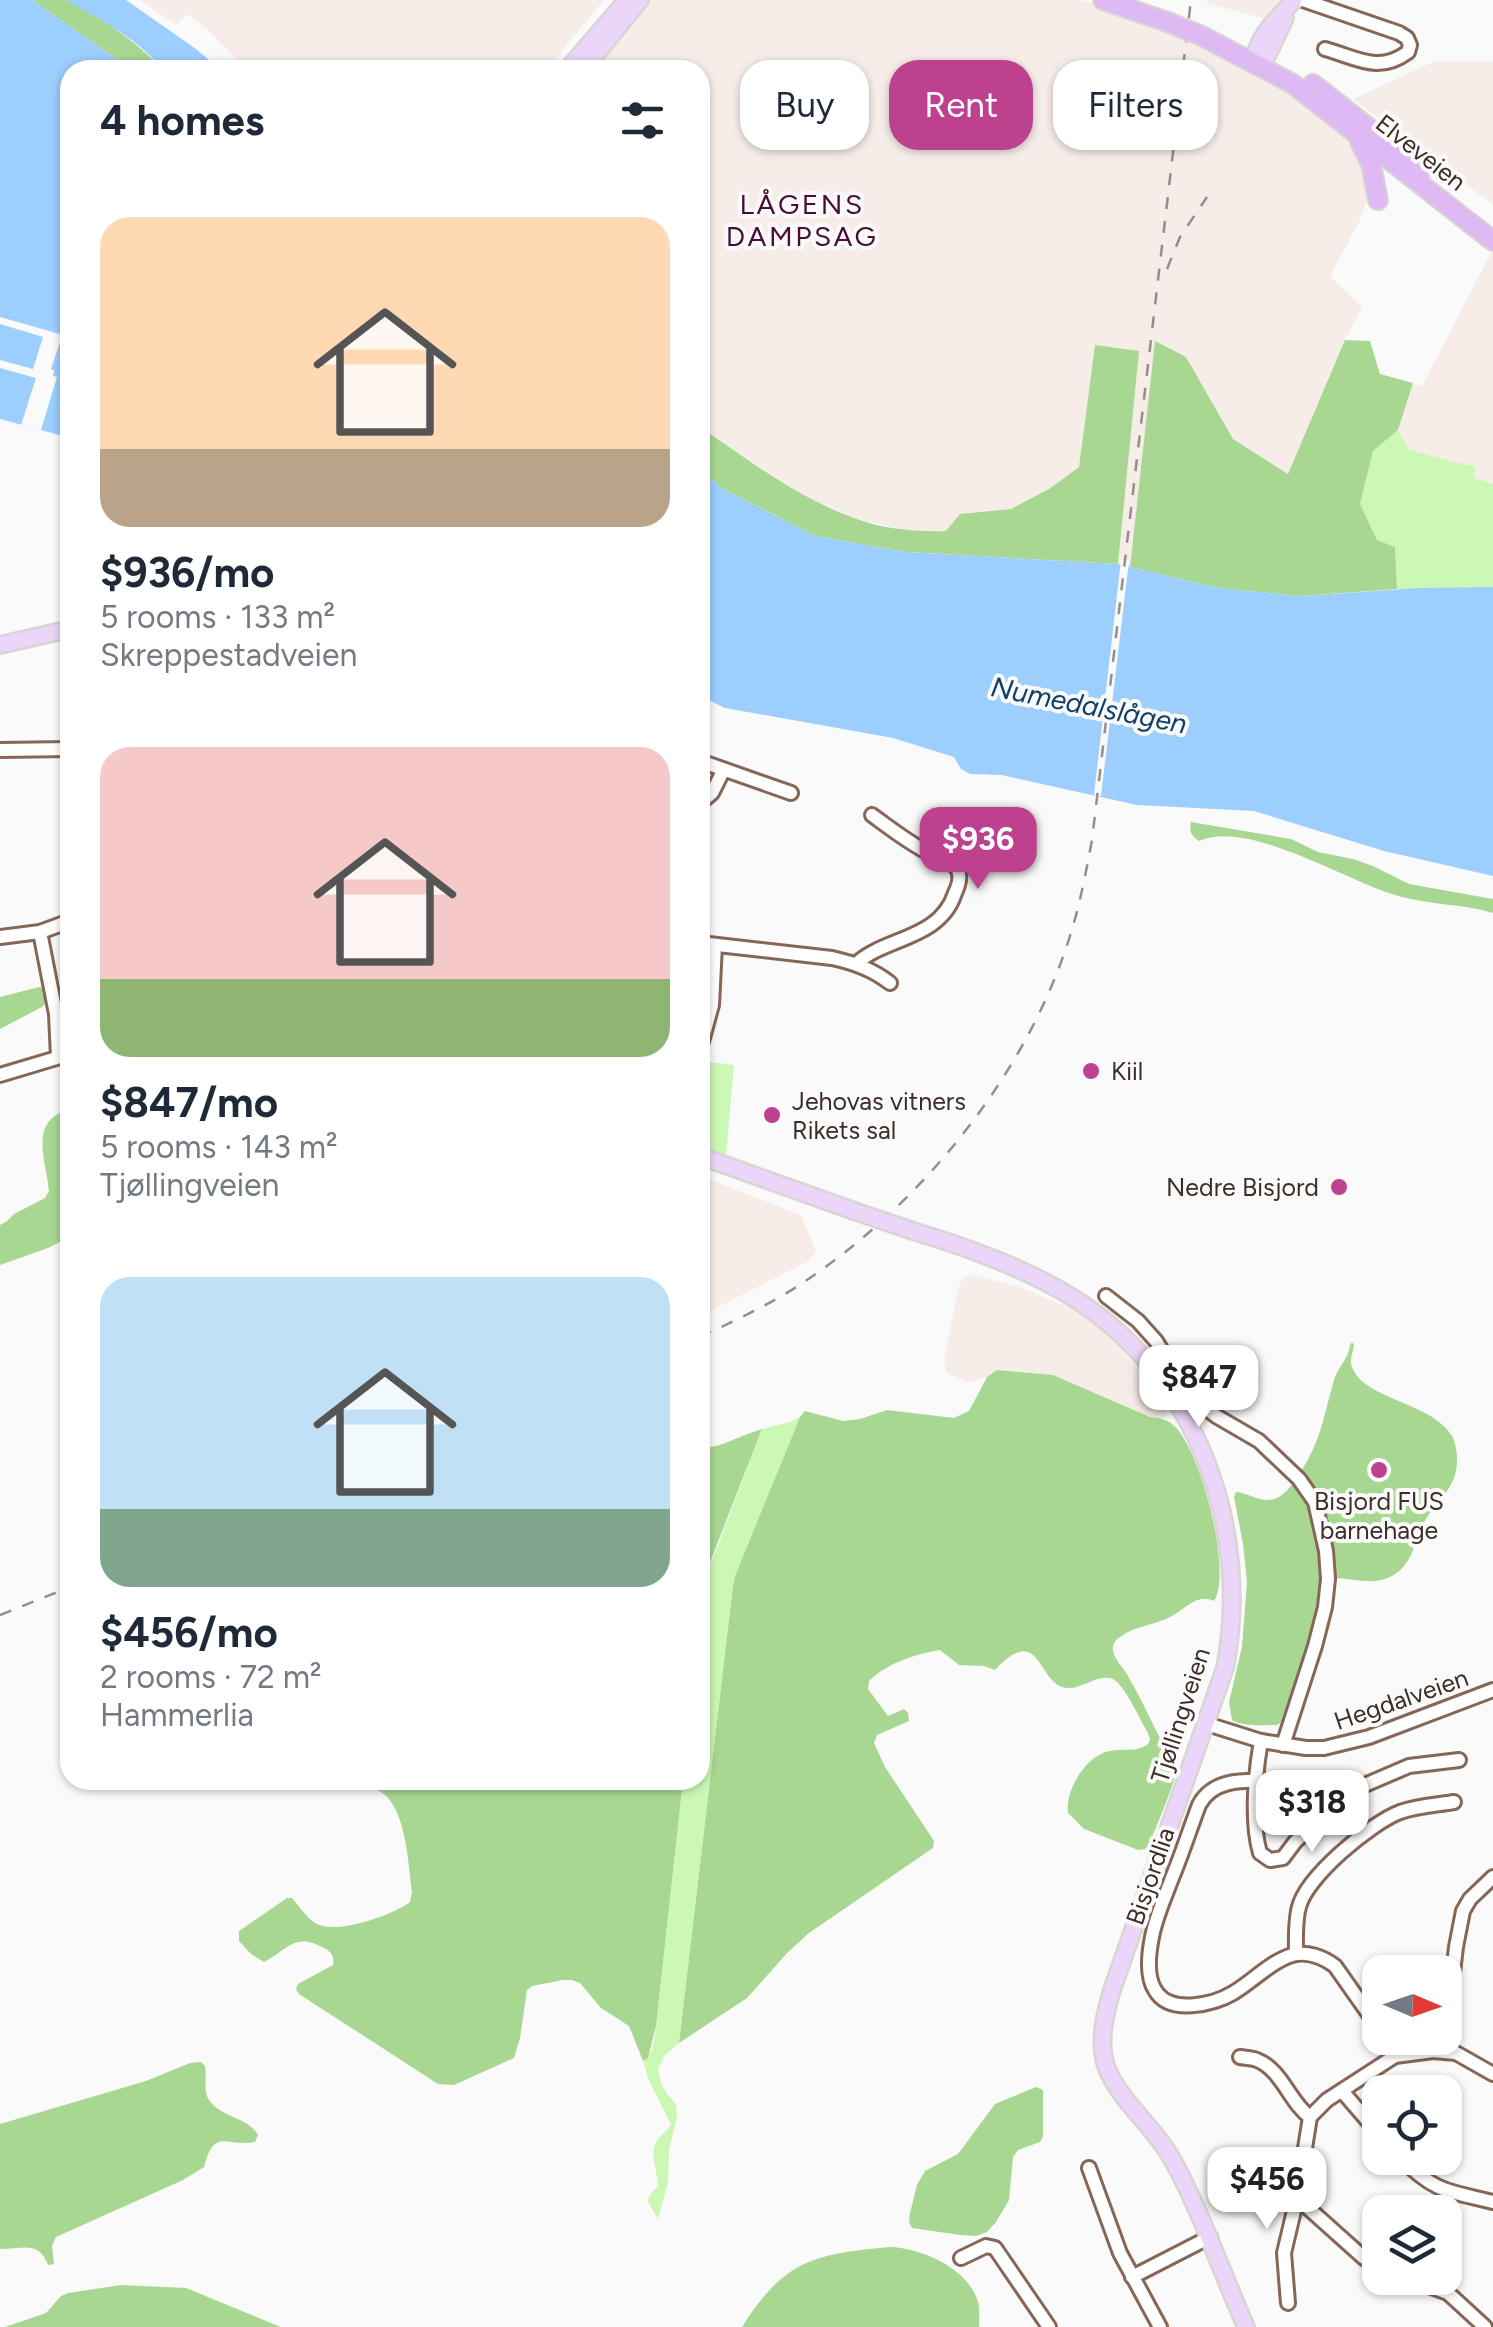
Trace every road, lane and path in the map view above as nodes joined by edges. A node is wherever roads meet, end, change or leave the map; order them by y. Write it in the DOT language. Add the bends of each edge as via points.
graph roads {
  1 [pos="627,0"];
  2 [pos="640,0"];
  3 [pos="1103,0"];
  4 [pos="1139,0"];
  5 [pos="1296,1"];
  6 [pos="1167,15"];
  7 [pos="1325,50"];
  8 [pos="1259,56"];
  9 [pos="576,60"];
  10 [pos="591,60"];
  11 [pos="1355,132"];
  12 [pos="1378,200"];
  13 [pos="1493,226"];
  14 [pos="1493,241"];
  15 [pos="60,631"];
  16 [pos="0,645"];
  17 [pos="60,749"];
  18 [pos="0,750"];
  19 [pos="710,766"];
  20 [pos="723,771"];
  21 [pos="791,793"];
  22 [pos="710,795"];
  23 [pos="872,815"];
  24 [pos="60,925"];
  25 [pos="40,932"];
  26 [pos="0,937"];
  27 [pos="710,944"];
  28 [pos="856,964"];
  29 [pos="710,981"];
  30 [pos="890,983"];
  31 [pos="710,1013"];
  32 [pos="60,1035"];
  33 [pos="60,1057"];
  34 [pos="0,1075"];
  35 [pos="710,1160"];
  36 [pos="1106,1296"];
  37 [pos="1491,1696"];
  38 [pos="1206,1724"];
  39 [pos="1261,1742"];
  40 [pos="1284,1745"];
  41 [pos="1459,1760"];
  42 [pos="1261,1781"];
  43 [pos="1454,1802"];
  44 [pos="1493,1877"];
  45 [pos="1296,1954"];
  46 [pos="1455,1955"];
  47 [pos="1362,2004"];
  48 [pos="1405,2055"];
  49 [pos="1458,2055"];
  50 [pos="1395,2056"];
  51 [pos="1240,2057"];
  52 [pos="1493,2074"];
  53 [pos="1342,2091"];
  54 [pos="1362,2114"];
  55 [pos="1310,2118"];
  56 [pos="1089,2168"];
  57 [pos="1417,2175"];
  58 [pos="1297,2198"];
  59 [pos="1493,2202"];
  60 [pos="1210,2238"];
  61 [pos="1362,2256"];
  62 [pos="962,2258"];
  63 [pos="1132,2276"];
  64 [pos="1450,2295"];
  65 [pos="1288,2303"];
  66 [pos="1049,2327"];
  67 [pos="1160,2327"];
  68 [pos="1246,2327"];
  69 [pos="1485,2327"];
  1 -- 9 [label="main road"];
  2 -- 10 [label="main road"];
  3 -- 6 [label="highway, Elveveien"];
  4 -- 6 [label="highway, Elveveien"];
  5 -- 7 [label="street" via="1405,36 1410,45 1380,65"];
  5 -- 8 [label="main road"];
  6 -- 8 [label="highway, Elveveien"];
  8 -- 11 [label="highway, Elveveien"];
  8 -- 13 [label="highway, Elveveien" via="1334,99"];
  11 -- 12 [label="highway" via="1372,164"];
  11 -- 14 [label="highway, Elveveien"];
  15 -- 16 [label="main road"];
  17 -- 18 [label="street"];
  19 -- 20 [label="street"];
  20 -- 21 [label="street"];
  20 -- 22 [label="street"];
  23 -- 28 [label="street" via="953,864 960,876 944,914"];
  24 -- 25 [label="street"];
  25 -- 26 [label="street"];
  25 -- 32 [label="street"];
  27 -- 28 [label="street"];
  28 -- 30 [label="street"];
  29 -- 31 [label="street"];
  33 -- 34 [label="street"];
  35 -- 38 [label="main road, Tjøllingveien, bridge" via="1008,1264 1078,1301 1135,1350 1181,1409 1207,1462 1228,1540 1229,1644"];
  36 -- 40 [label="street" via="1156,1341 1188,1394 1258,1441 1315,1502 1326,1550 1326,1606"];
  37 -- 40 [label="street, Hegdalveien" via="1342,1745"];
  38 -- 39 [label="street, Hegdalveien"];
  38 -- 60 [label="main road, Tjøllingveien" via="1116,1978 1102,2037 1115,2083 1169,2154"];
  39 -- 40 [label="street, Hegdalveien"];
  39 -- 42 [label="street"];
  41 -- 42 [label="street" via="1409,1766 1360,1787 1277,1860 1258,1849"];
  42 -- 45 [label="street, Bisjordlia" via="1210,1789 1199,1805 1153,1933 1152,1981 1168,2002 1209,2004"];
  43 -- 45 [label="street" via="1386,1819 1328,1866 1298,1906"];
  44 -- 46 [label="street" via="1463,1911"];
  45 -- 47 [label="street" via="1335,1966"];
  48 -- 50 [label="street"];
  49 -- 52 [label="street"];
  50 -- 53 [label="street"];
  51 -- 55 [label="street" via="1268,2067"];
  53 -- 54 [label="street"];
  53 -- 55 [label="street"];
  55 -- 58 [label="street"];
  56 -- 63 [label="street"];
  57 -- 59 [label="street" via="1437,2188"];
  58 -- 61 [label="street"];
  58 -- 65 [label="street" via="1284,2253"];
  60 -- 63 [label="street"];
  60 -- 68 [label="main road, Tjøllingveien"];
  62 -- 66 [label="street" via="995,2248"];
  63 -- 67 [label="street"];
  64 -- 69 [label="street"];
}
